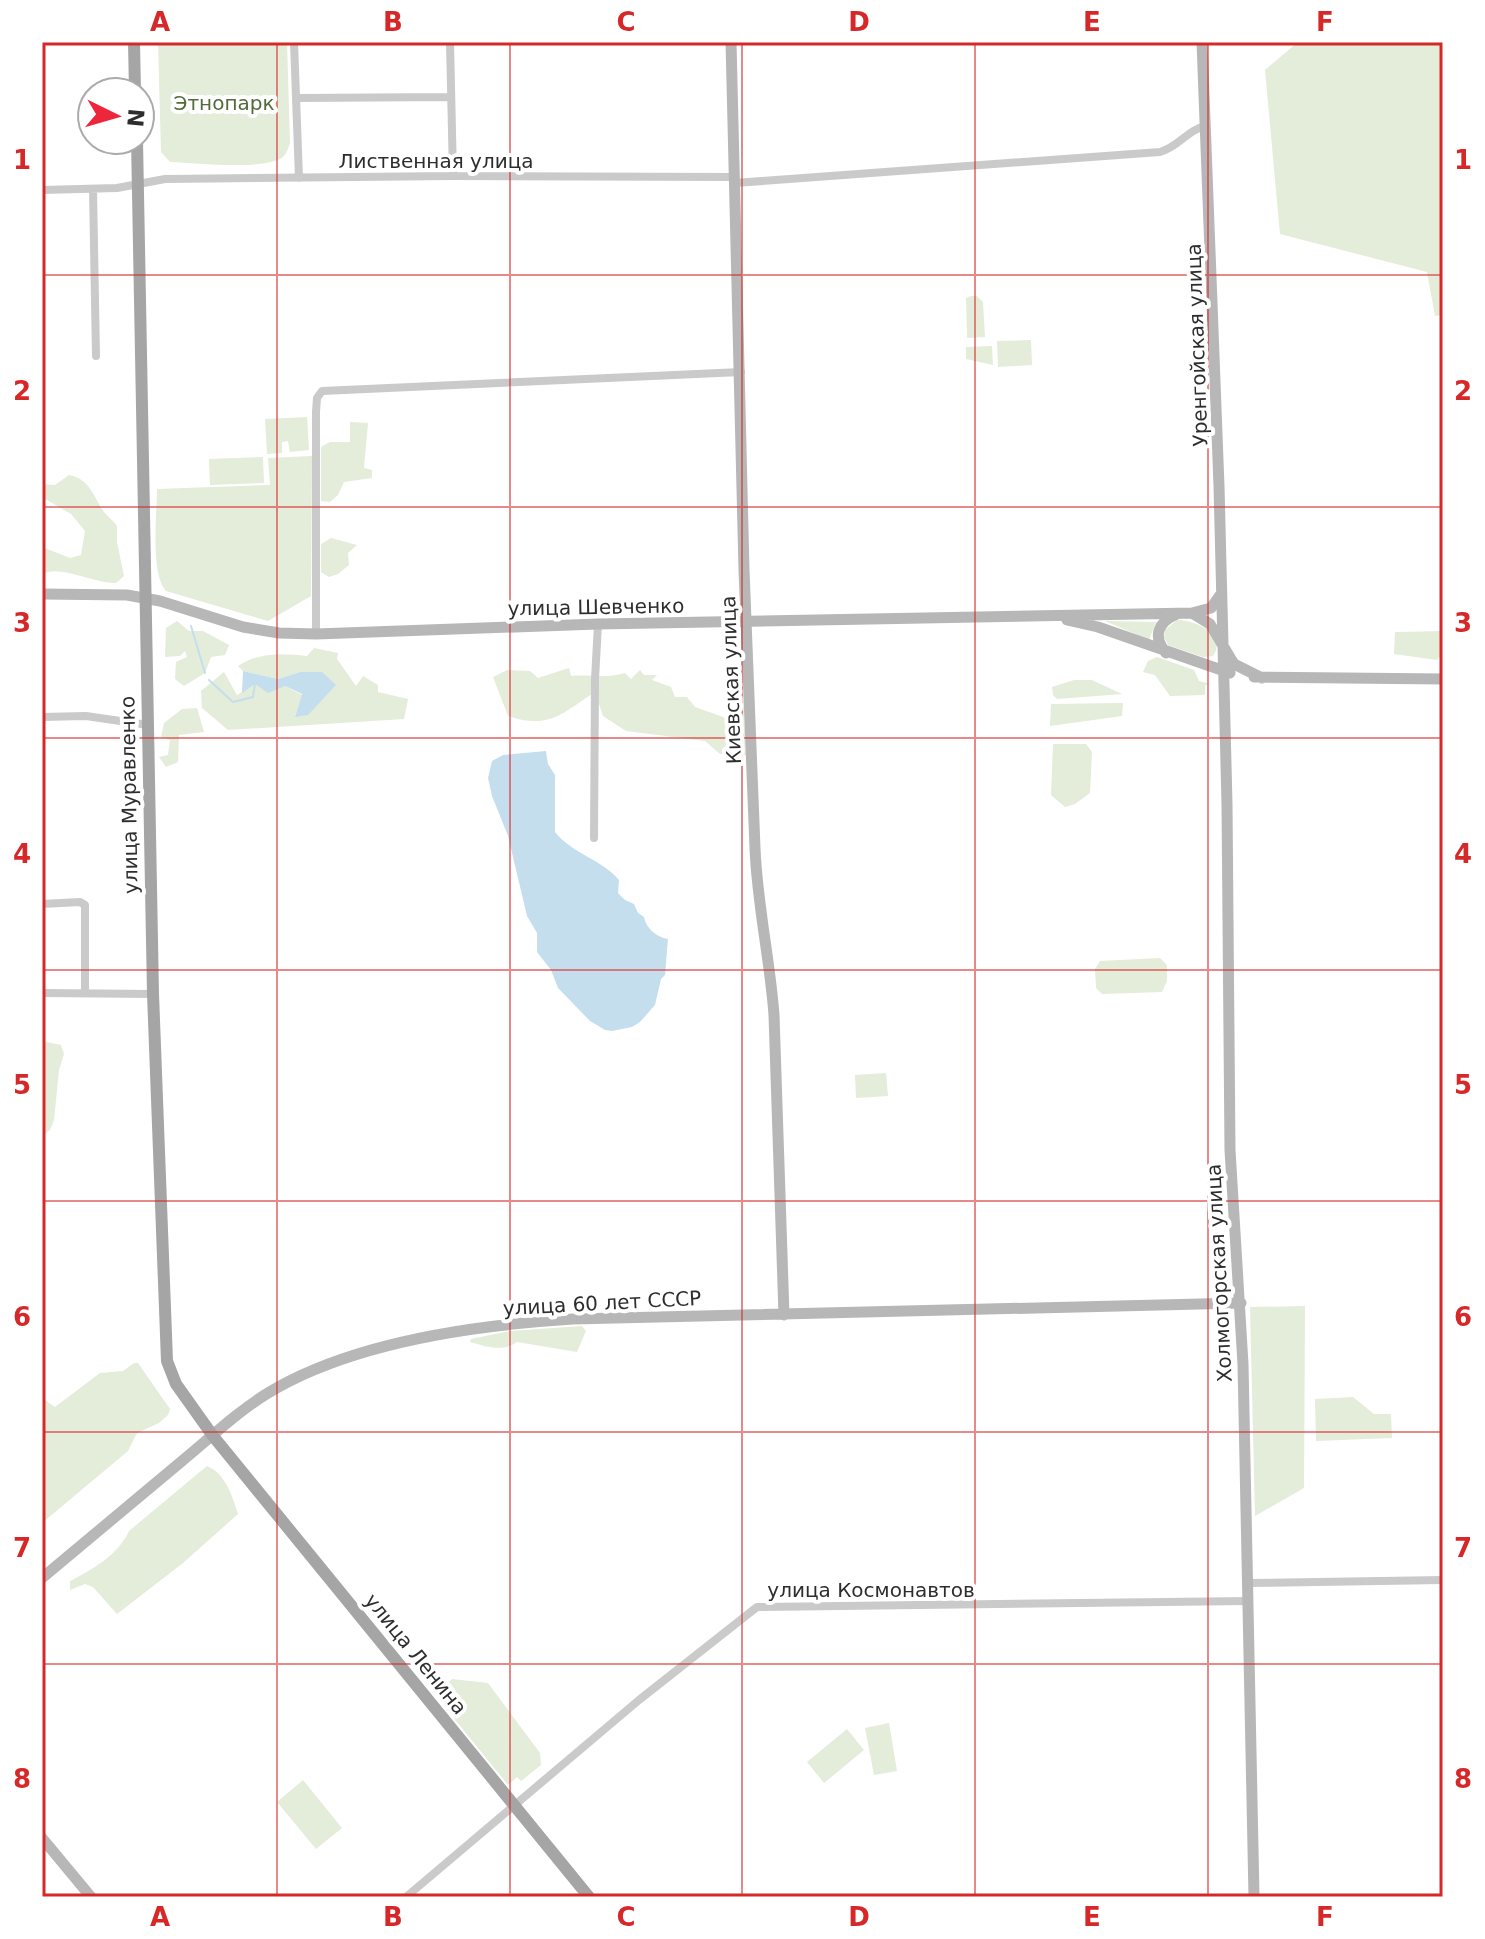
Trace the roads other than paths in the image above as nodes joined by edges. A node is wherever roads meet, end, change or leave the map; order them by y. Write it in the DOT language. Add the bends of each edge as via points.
graph roads {
  1 [pos="134,42"];
  2 [pos="294,42"];
  3 [pos="450,42"];
  4 [pos="731,42"];
  5 [pos="1202,42"];
  6 [pos="135,76"];
  7 [pos="451,97"];
  8 [pos="296,98"];
  9 [pos="1206,126"];
  10 [pos="137,156"];
  11 [pos="453,176"];
  12 [pos="299,178"];
  13 [pos="735,180"];
  14 [pos="138,185"];
  15 [pos="93,189"];
  16 [pos="42,190"];
  17 [pos="96,356"];
  18 [pos="741,372"];
  19 [pos="1222,585"];
  20 [pos="42,594"];
  21 [pos="146,598"];
  22 [pos="1188,613"];
  23 [pos="1051,617"];
  24 [pos="746,623"];
  25 [pos="598,624"];
  26 [pos="316,634"];
  27 [pos="1224,648"];
  28 [pos="1166,653"];
  29 [pos="1195,663"];
  30 [pos="1224,672"];
  31 [pos="1262,678"];
  32 [pos="1443,679"];
  33 [pos="42,717"];
  34 [pos="148,725"];
  35 [pos="594,838"];
  36 [pos="42,904"];
  37 [pos="42,993"];
  38 [pos="85,993"];
  39 [pos="153,994"];
  40 [pos="1241,1303"];
  41 [pos="784,1315"];
  42 [pos="213,1436"];
  43 [pos="42,1578"];
  44 [pos="1443,1580"];
  45 [pos="1248,1583"];
  46 [pos="1248,1601"];
  47 [pos="514,1807"];
  48 [pos="42,1838"];
  49 [pos="91,1897"];
  50 [pos="406,1897"];
  51 [pos="589,1897"];
  52 [pos="1254,1897"];
  1 -- 6 [label="main road"];
  2 -- 8 [label="street"];
  3 -- 7 [label="street"];
  4 -- 13 [label="street, Киевская улица"];
  5 -- 9 [label="street, Уренгойская улица"];
  7 -- 8 [label="street"];
  7 -- 11 [label="street"];
  8 -- 12 [label="street"];
  9 -- 13 [label="street, Лиственная улица" via="1160,152"];
  9 -- 19 [label="street, Уренгойская улица"];
  10 -- 14 [label="main road, улица Муравленко"];
  11 -- 12 [label="street, Лиственная улица"];
  11 -- 13 [label="street, Лиственная улица"];
  12 -- 14 [label="street, Лиственная улица" via="165,179"];
  13 -- 18 [label="street, Киевская улица"];
  14 -- 15 [label="street, Лиственная улица"];
  14 -- 21 [label="main road, улица Муравленко"];
  15 -- 16 [label="street, Лиственная улица"];
  15 -- 17 [label="street"];
  18 -- 24 [label="street, Киевская улица"];
  18 -- 26 [label="street" via="322,391 316,412"];
  19 -- 22 [label="street" via="1216,604"];
  19 -- 27 [label="street, Уренгойская улица"];
  20 -- 21 [label="street, улица Шевченко"];
  21 -- 26 [label="street, улица Шевченко" via="243,627"];
  21 -- 34 [label="main road, улица Муравленко"];
  22 -- 23 [label="street"];
  22 -- 27 [label="street" via="1210,624"];
  22 -- 28 [label="street" via="1171,617 1159,628 1158,642"];
  23 -- 24 [label="street, улица Шевченко"];
  23 -- 28 [label="street" via="1098,627"];
  24 -- 25 [label="street, улица Шевченко"];
  24 -- 41 [label="street, Киевская улица" via="757,882 774,1015"];
  25 -- 26 [label="street, улица Шевченко"];
  25 -- 35 [label="street"];
  27 -- 29 [label="street" via="1214,662"];
  27 -- 30 [label="street, Холмогорская улица"];
  27 -- 31 [label="street" via="1240,669"];
  28 -- 29 [label="street"];
  29 -- 30 [label="street"];
  30 -- 31 [label="street"];
  30 -- 40 [label="street, Холмогорская улица" via="1230,1150"];
  31 -- 32 [label="street"];
  33 -- 34 [label="street" via="86,716"];
  34 -- 39 [label="main road, улица Муравленко"];
  36 -- 38 [label="street" via="85,905"];
  37 -- 38 [label="street"];
  38 -- 39 [label="street"];
  39 -- 42 [label="main road, улица Муравленко" via="165,1349 176,1384"];
  40 -- 41 [label="street, улица 60 лет СССР"];
  40 -- 45 [label="street, Холмогорская улица"];
  41 -- 42 [label="street, улица 60 лет СССР" via="556,1320 438,1335 356,1356 299,1378 269,1392"];
  42 -- 43 [label="street, улица 60 лет СССР"];
  42 -- 47 [label="main road, улица Ленина"];
  44 -- 45 [label="street"];
  45 -- 46 [label="street, Холмогорская улица"];
  46 -- 47 [label="street, улица Космонавтов" via="757,1607"];
  46 -- 52 [label="street, Холмогорская улица"];
  47 -- 50 [label="street, улица Космонавтов"];
  47 -- 51 [label="main road, улица Ленина"];
  48 -- 49 [label="street"];
}
